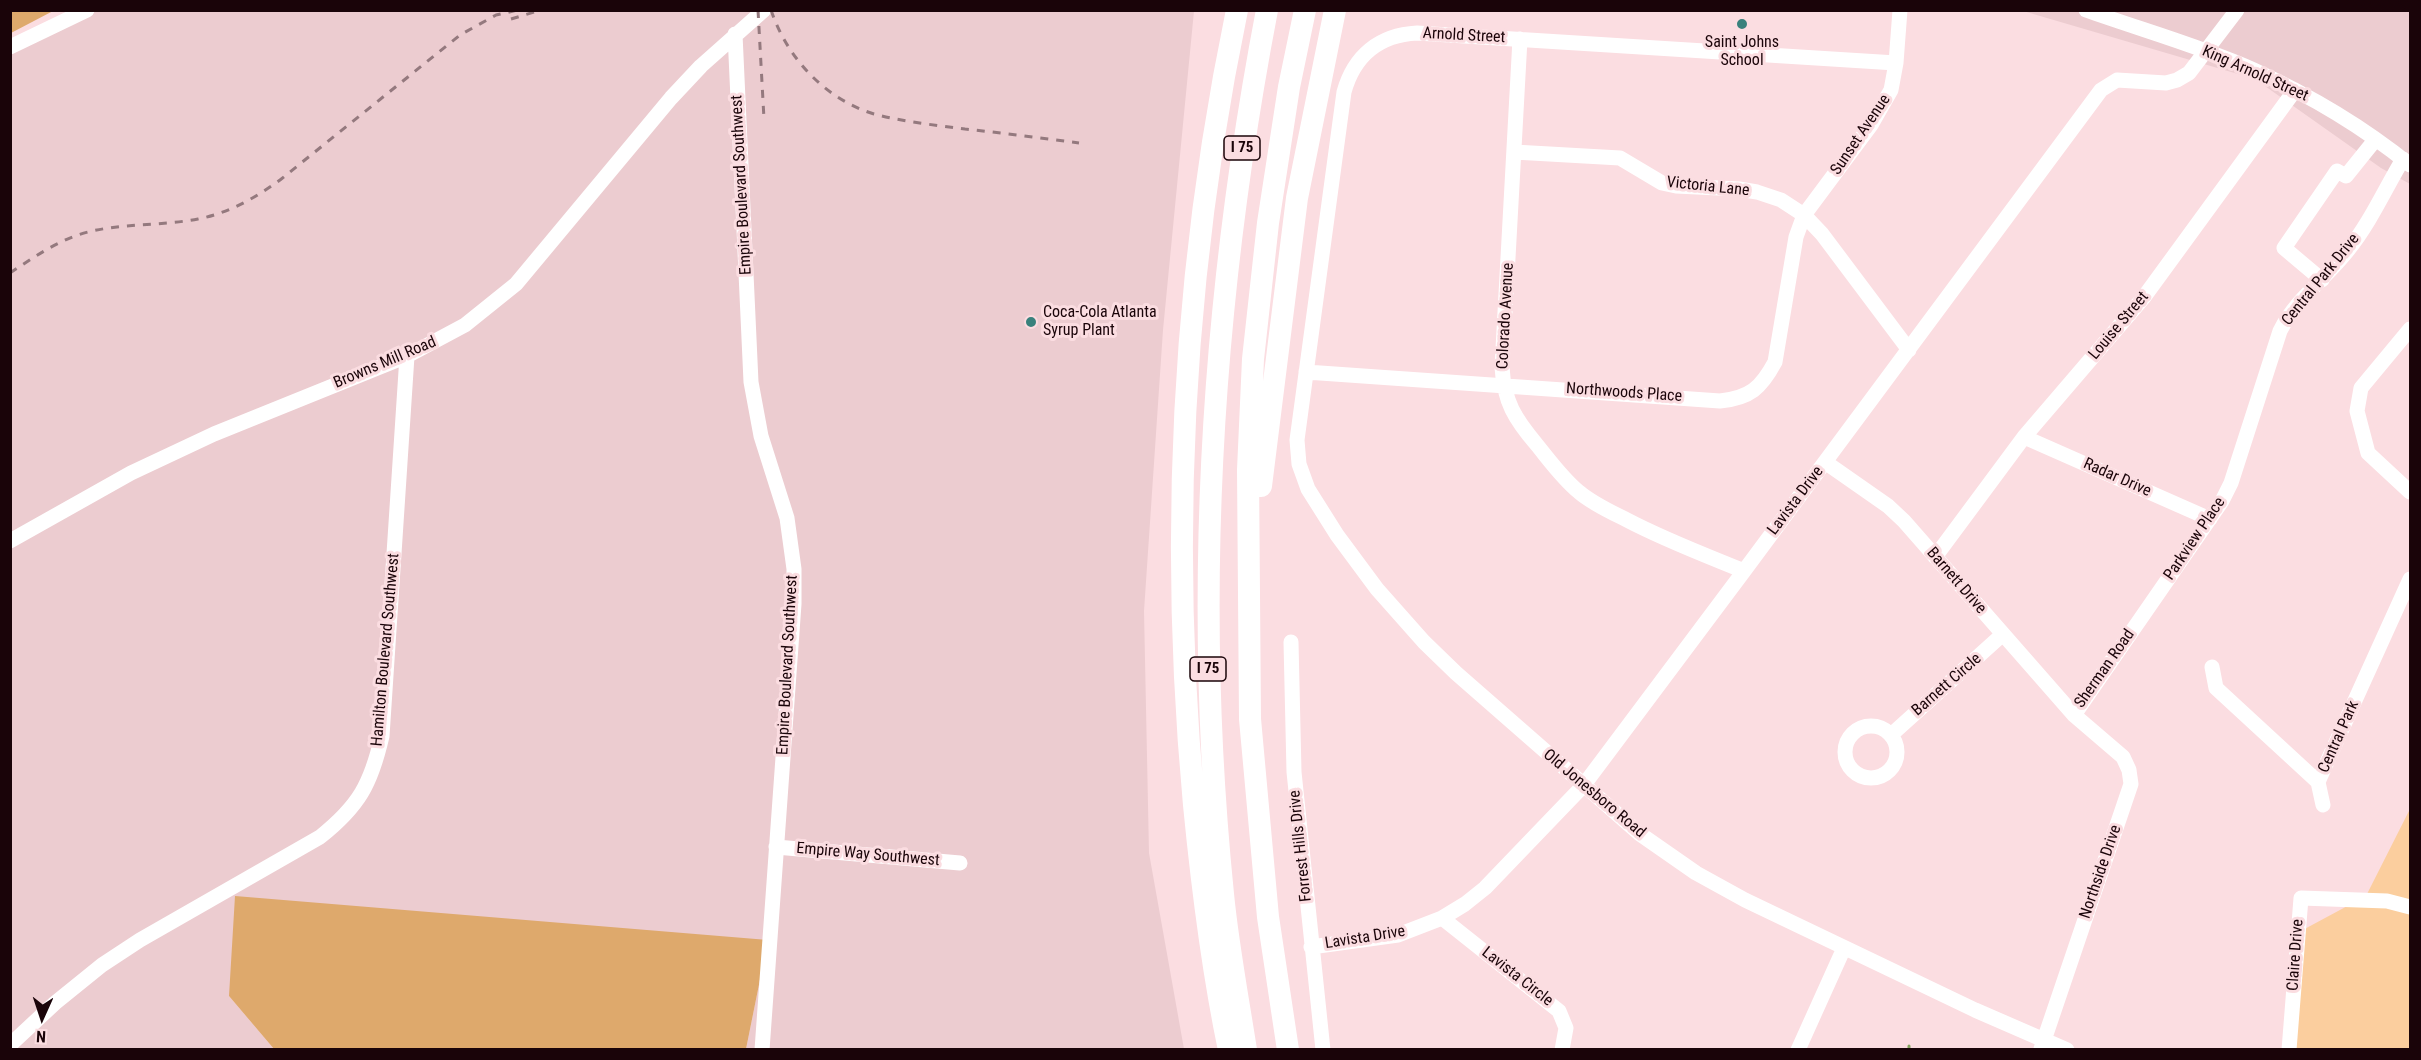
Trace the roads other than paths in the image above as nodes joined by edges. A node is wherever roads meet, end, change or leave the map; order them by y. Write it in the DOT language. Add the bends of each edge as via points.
graph roads {
  1 [pos="87,10"];
  2 [pos="764,10"];
  3 [pos="1237,10"];
  4 [pos="1267,10"];
  5 [pos="1281,10"];
  6 [pos="1305,10"];
  7 [pos="1335,10"];
  8 [pos="1900,10"];
  9 [pos="2086,10"];
  10 [pos="2237,10"];
  11 [pos="735,34"];
  12 [pos="1520,39"];
  13 [pos="10,46"];
  14 [pos="2207,51"];
  15 [pos="1896,63"];
  16 [pos="2295,90"];
  17 [pos="2375,140"];
  18 [pos="1514,152"];
  19 [pos="2407,162"];
  20 [pos="1804,215"];
  21 [pos="2322,280"];
  22 [pos="1224,286"];
  23 [pos="2410,329"];
  24 [pos="1909,350"];
  25 [pos="407,356"];
  26 [pos="1306,372"];
  27 [pos="2265,380"];
  28 [pos="1503,385"];
  29 [pos="2024,437"];
  30 [pos="1825,462"];
  31 [pos="2410,492"];
  32 [pos="2210,519"];
  33 [pos="10,541"];
  34 [pos="1935,556"];
  35 [pos="1744,572"];
  36 [pos="2410,579"];
  37 [pos="1250,582"];
  38 [pos="2137,624"];
  39 [pos="2003,634"];
  40 [pos="1292,642"];
  41 [pos="2211,667"];
  42 [pos="2074,715"];
  43 [pos="1891,735"];
  44 [pos="2318,782"];
  45 [pos="1582,786"];
  46 [pos="2323,806"];
  47 [pos="776,847"];
  48 [pos="960,863"];
  49 [pos="2410,907"];
  50 [pos="1442,918"];
  51 [pos="1311,947"];
  52 [pos="1844,948"];
  53 [pos="10,1045"];
  54 [pos="2043,1045"];
  55 [pos="762,1050"];
  56 [pos="1229,1050"];
  57 [pos="1246,1050"];
  58 [pos="1288,1050"];
  59 [pos="1323,1050"];
  60 [pos="1562,1050"];
  61 [pos="1798,1050"];
  62 [pos="2067,1050"];
  63 [pos="2289,1050"];
  1 -- 13 [label="street"];
  2 -- 11 [label="street, Browns Mill Road"];
  3 -- 56 [label="highway" via="1208,166 1194,273 1182,449 1181,565 1184,681 1199,858"];
  4 -- 22 [label="highway, I 75" via="1243,140"];
  5 -- 22 [label="highway" via="1239,259"];
  6 -- 37 [label="highway, I 75" via="1269,212 1254,348 1248,470"];
  7 -- 37 [label="highway" via="1288,255"];
  8 -- 15 [label="street, Sunset Avenue"];
  9 -- 14 [label="street, King Arnold Street"];
  10 -- 14 [label="street, Lavista Drive"];
  11 -- 25 [label="street, Browns Mill Road" via="671,98 516,284 465,325"];
  11 -- 47 [label="street, Empire Boulevard Southwest" via="751,382 761,436 787,518 794,569"];
  12 -- 15 [label="street, Arnold Street"];
  12 -- 18 [label="street, Colorado Avenue"];
  12 -- 26 [label="street, Arnold Street" via="1403,33 1375,44 1355,64 1344,92"];
  14 -- 16 [label="street, King Arnold Street"];
  14 -- 24 [label="street, Lavista Drive" via="2189,73 2177,80 2116,80 2101,90"];
  15 -- 20 [label="street, Sunset Avenue" via="1891,90 1871,125"];
  16 -- 17 [label="street, King Arnold Street"];
  16 -- 29 [label="street, Louise Street" via="2144,297"];
  17 -- 19 [label="street, King Arnold Street"];
  17 -- 21 [label="street" via="2346,176 2337,171 2284,248"];
  18 -- 20 [label="street, Victoria Lane" via="1620,159 1662,183 1757,192 1781,200"];
  18 -- 28 [label="street, Colorado Avenue"];
  19 -- 21 [label="street, Central Park Drive" via="2350,247"];
  20 -- 24 [label="street, Victoria Lane"];
  20 -- 28 [label="street, Northwoods Place" via="1796,237 1775,362 1765,381 1749,394 1720,401"];
  21 -- 27 [label="street, Central Park Drive" via="2288,316"];
  22 -- 57 [label="highway, I 75" via="1212,434 1207,621 1223,896"];
  23 -- 31 [label="street" via="2361,388 2357,411 2368,453"];
  24 -- 30 [label="street, Lavista Drive"];
  25 -- 33 [label="street, Browns Mill Road" via="213,434 131,473"];
  25 -- 53 [label="street, Hamilton Boulevard Southwest" via="382,736 374,770 359,799 320,837 93,971"];
  26 -- 28 [label="street, Northwoods Place"];
  26 -- 45 [label="street, Old Jonesboro Road" via="1297,440 1299,464 1308,489 1337,535 1377,589 1424,642"];
  27 -- 32 [label="street, Parkview Place" via="2230,483"];
  28 -- 35 [label="street, Colorado Avenue" via="1518,422 1581,494 1648,531"];
  29 -- 32 [label="street, Radar Drive"];
  29 -- 34 [label="street, Louise Street"];
  30 -- 34 [label="street, Barnett Drive" via="1888,506"];
  30 -- 35 [label="street, Lavista Drive"];
  32 -- 38 [label="street, Parkview Place"];
  34 -- 39 [label="street, Barnett Drive"];
  35 -- 45 [label="street, Lavista Drive"];
  36 -- 44 [label="street, Central Park"];
  37 -- 58 [label="highway, I 75" via="1248,650 1253,763 1268,917"];
  38 -- 42 [label="street, Sherman Road"];
  39 -- 42 [label="street, Barnett Drive"];
  39 -- 43 [label="street, Barnett Circle"];
  40 -- 51 [label="street, Forrest Hills Drive" via="1294,772"];
  41 -- 44 [label="street, Central Park" via="2216,688"];
  42 -- 54 [label="street, Northside Drive" via="2123,757 2131,784"];
  44 -- 46 [label="street"];
  45 -- 50 [label="street, Lavista Drive" via="1485,888"];
  45 -- 52 [label="street, Old Jonesboro Road" via="1696,873"];
  47 -- 48 [label="street, Empire Way Southwest"];
  47 -- 55 [label="street, Empire Boulevard Southwest"];
  49 -- 63 [label="street, Claire Drive" via="2387,902 2301,898"];
  50 -- 51 [label="street, Lavista Drive" via="1398,935"];
  50 -- 60 [label="street, Lavista Circle" via="1559,1011 1566,1028"];
  51 -- 59 [label="street, Forrest Hills Drive"];
  52 -- 54 [label="street, Old Jonesboro Road"];
  52 -- 61 [label="street"];
  54 -- 62 [label="street, Old Jonesboro Road"];
}
